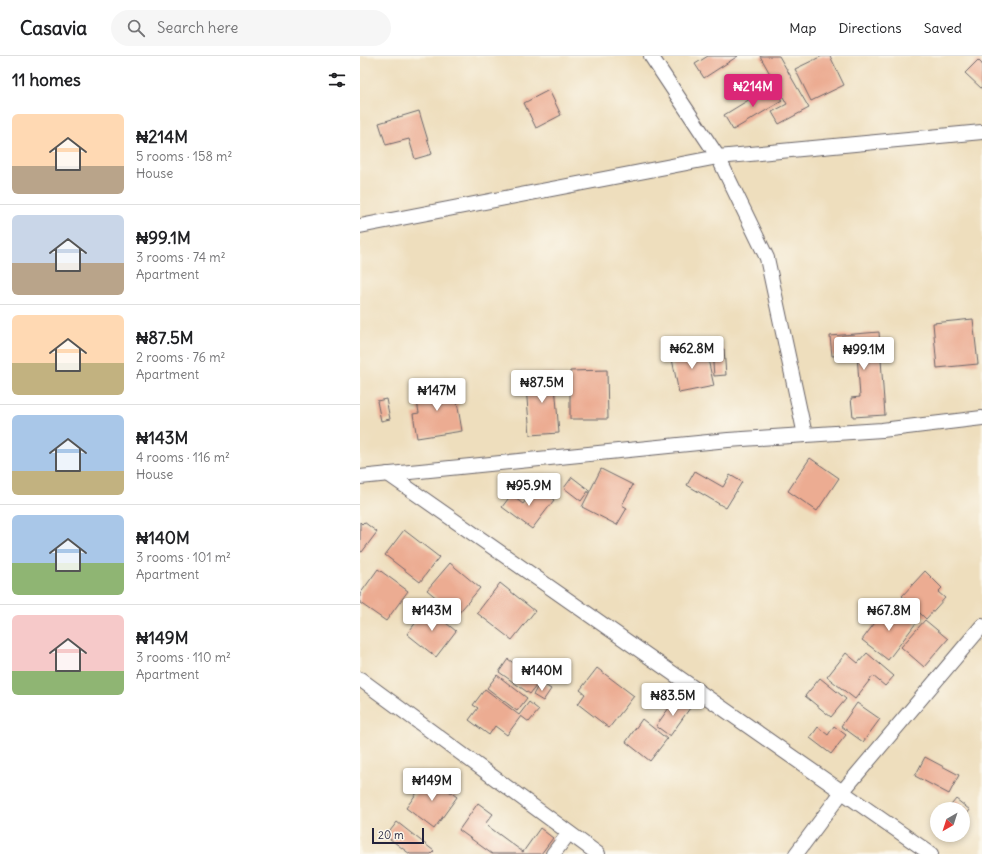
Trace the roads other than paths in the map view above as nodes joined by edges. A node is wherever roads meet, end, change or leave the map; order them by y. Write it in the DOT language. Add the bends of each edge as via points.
graph roads {
  1 [pos="651,56"];
  2 [pos="982,132"];
  3 [pos="718,157"];
  4 [pos="360,226"];
  5 [pos="982,418"];
  6 [pos="805,435"];
  7 [pos="388,474"];
  8 [pos="360,477"];
  9 [pos="982,626"];
  10 [pos="360,679"];
  11 [pos="842,792"];
  12 [pos="569,833"];
  13 [pos="553,854"];
  14 [pos="598,854"];
  15 [pos="796,854"];
  16 [pos="931,854"];
  1 -- 3 [label="street"];
  2 -- 3 [label="street"];
  3 -- 4 [label="street"];
  3 -- 6 [label="street" via="767,258"];
  5 -- 6 [label="street" via="882,430"];
  6 -- 7 [label="street" via="728,440"];
  7 -- 8 [label="street"];
  7 -- 11 [label="street"];
  9 -- 11 [label="street"];
  10 -- 12 [label="street"];
  11 -- 15 [label="street"];
  11 -- 16 [label="street"];
  12 -- 13 [label="street"];
  12 -- 14 [label="street"];
}
